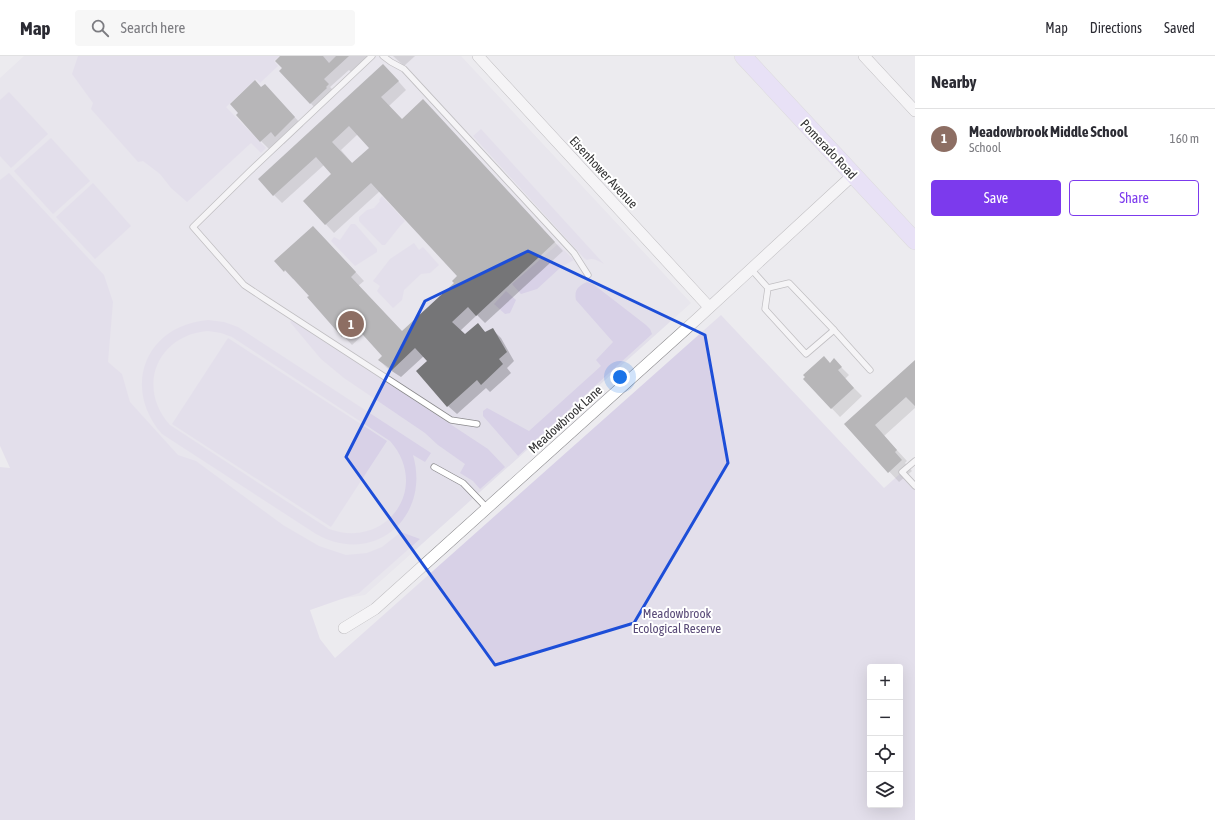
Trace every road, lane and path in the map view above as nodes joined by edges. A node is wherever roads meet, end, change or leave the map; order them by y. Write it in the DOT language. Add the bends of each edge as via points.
graph roads {
  1 [pos="372,56"];
  2 [pos="383,56"];
  3 [pos="478,56"];
  4 [pos="743,56"];
  5 [pos="864,56"];
  6 [pos="915,111"];
  7 [pos="853,175"];
  8 [pos="915,242"];
  9 [pos="750,269"];
  10 [pos="588,275"];
  11 [pos="768,288"];
  12 [pos="709,307"];
  13 [pos="834,330"];
  14 [pos="870,370"];
  15 [pos="477,424"];
  16 [pos="915,461"];
  17 [pos="434,467"];
  18 [pos="915,486"];
  19 [pos="487,508"];
  20 [pos="344,628"];
  1 -- 15 [label="lane" via="193,227 244,285 451,420"];
  2 -- 10 [label="lane" via="404,69 574,253"];
  3 -- 12 [label="street, Eisenhower Avenue"];
  4 -- 7 [label="main road, Pomerado Road"];
  5 -- 6 [label="street"];
  7 -- 8 [label="main road, Pomerado Road"];
  7 -- 9 [label="street, Meadowbrook Lane"];
  9 -- 11 [label="lane"];
  9 -- 12 [label="street, Meadowbrook Lane"];
  11 -- 13 [label="lane" via="789,283"];
  11 -- 13 [label="lane" via="765,309 806,354"];
  12 -- 19 [label="street, Meadowbrook Lane"];
  13 -- 14 [label="lane"];
  16 -- 18 [label="lane" via="902,472"];
  17 -- 19 [label="lane" via="463,483"];
  19 -- 20 [label="street, Meadowbrook Lane" via="375,609"];
}
